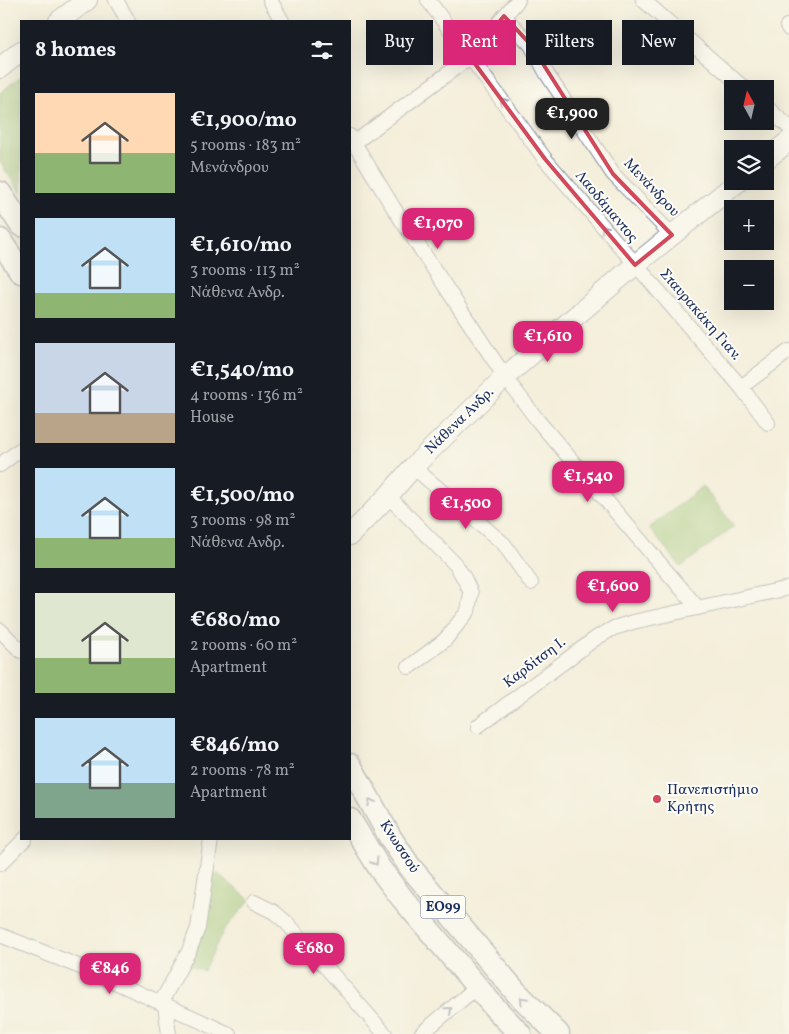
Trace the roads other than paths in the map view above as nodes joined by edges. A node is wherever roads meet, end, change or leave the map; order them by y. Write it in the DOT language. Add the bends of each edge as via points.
graph roads {
  1 [pos="87,0"];
  2 [pos="116,0"];
  3 [pos="270,0"];
  4 [pos="428,0"];
  5 [pos="518,0"];
  6 [pos="643,0"];
  7 [pos="504,16"];
  8 [pos="60,20"];
  9 [pos="127,20"];
  10 [pos="281,20"];
  11 [pos="501,20"];
  12 [pos="443,21"];
  13 [pos="20,52"];
  14 [pos="459,65"];
  15 [pos="476,65"];
  16 [pos="0,68"];
  17 [pos="735,80"];
  18 [pos="774,114"];
  19 [pos="789,127"];
  20 [pos="352,140"];
  21 [pos="789,141"];
  22 [pos="774,153"];
  23 [pos="728,190"];
  24 [pos="0,193"];
  25 [pos="20,223"];
  26 [pos="672,235"];
  27 [pos="0,240"];
  28 [pos="635,265"];
  29 [pos="20,270"];
  30 [pos="789,351"];
  31 [pos="505,377"];
  32 [pos="741,386"];
  33 [pos="768,423"];
  34 [pos="20,450"];
  35 [pos="0,465"];
  36 [pos="413,467"];
  37 [pos="388,496"];
  38 [pos="351,534"];
  39 [pos="531,583"];
  40 [pos="789,588"];
  41 [pos="698,608"];
  42 [pos="0,630"];
  43 [pos="20,650"];
  44 [pos="409,667"];
  45 [pos="478,726"];
  46 [pos="351,767"];
  47 [pos="351,822"];
  48 [pos="24,840"];
  49 [pos="211,840"];
  50 [pos="0,864"];
  51 [pos="254,902"];
  52 [pos="0,935"];
  53 [pos="477,987"];
  54 [pos="165,1004"];
  55 [pos="168,1034"];
  56 [pos="229,1034"];
  57 [pos="385,1034"];
  58 [pos="421,1034"];
  59 [pos="520,1034"];
  60 [pos="558,1034"];
  1 -- 8 [label="street"];
  2 -- 9 [label="street"];
  3 -- 10 [label="street"];
  4 -- 12 [label="street, Λαοδάμαντος"];
  5 -- 7 [label="street"];
  6 -- 17 [label="street"];
  7 -- 11 [label="street"];
  7 -- 26 [label="street, Μενάνδρου" via="531,45 613,174"];
  13 -- 16 [label="street"];
  14 -- 20 [label="street"];
  28 -- 15 [label="street, Λαοδάμαντος, one-way" via="545,159"];
  18 -- 19 [label="street"];
  20 -- 31 [label="street"];
  21 -- 22 [label="street"];
  23 -- 26 [label="street, Νάθενα Ανδρ."];
  24 -- 25 [label="main road"];
  26 -- 28 [label="street, Νάθενα Ανδρ."];
  27 -- 29 [label="main road"];
  28 -- 31 [label="street, Νάθενα Ανδρ."];
  28 -- 32 [label="street, Σταυρακάκη Γιαν."];
  30 -- 32 [label="street"];
  31 -- 36 [label="street, Νάθενα Ανδρ."];
  31 -- 41 [label="street" via="539,422"];
  32 -- 33 [label="street, Σταυρακάκη Γιαν."];
  34 -- 35 [label="street"];
  36 -- 37 [label="street, Νάθενα Ανδρ."];
  36 -- 39 [label="street" via="504,544"];
  37 -- 38 [label="street, Νάθενα Ανδρ."];
  37 -- 44 [label="street" via="456,565 471,593 468,611 445,640"];
  40 -- 41 [label="street, Καρδίτση Ι."];
  41 -- 45 [label="street, Καρδίτση Ι." via="633,622 605,632"];
  42 -- 43 [label="street"];
  60 -- 46 [label="main road, Κνωσσού / ΕΟ99, one-way" via="503,978 410,867"];
  47 -- 53 [label="main road, Κνωσσού / ΕΟ99, one-way" via="388,881"];
  48 -- 50 [label="street"];
  49 -- 54 [label="street" via="198,928 168,988"];
  51 -- 57 [label="street" via="287,923"];
  52 -- 54 [label="street"];
  58 -- 53 [label="street, one-way"];
  53 -- 59 [label="main road, Κνωσσού / ΕΟ99"];
  54 -- 55 [label="street"];
  54 -- 56 [label="street"];
}
